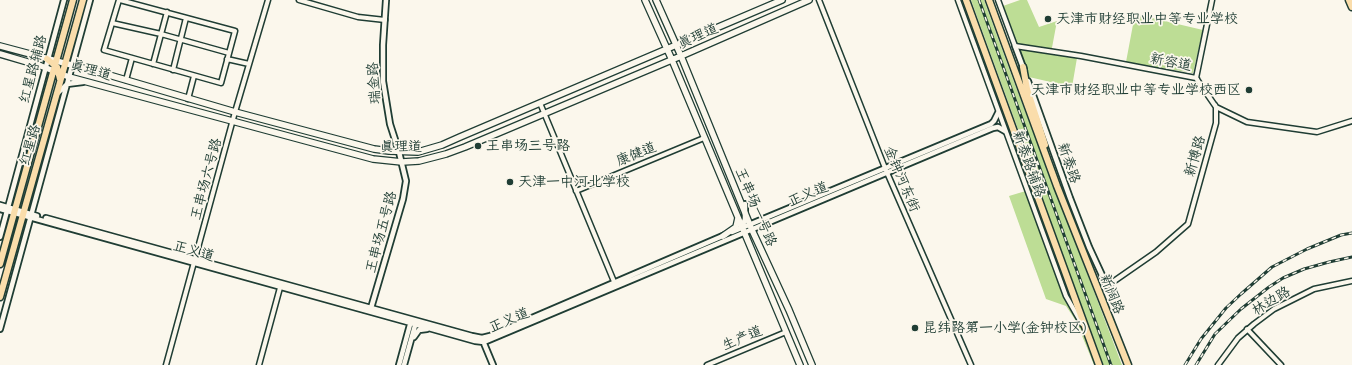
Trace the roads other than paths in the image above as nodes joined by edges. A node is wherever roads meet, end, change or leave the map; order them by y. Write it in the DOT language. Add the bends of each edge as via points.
graph roads {
  1 [pos="64,0"];
  2 [pos="73,0"];
  3 [pos="83,0"];
  4 [pos="90,0"];
  5 [pos="120,0"];
  6 [pos="268,0"];
  7 [pos="299,0"];
  8 [pos="386,0"];
  9 [pos="646,0"];
  10 [pos="657,0"];
  11 [pos="782,0"];
  12 [pos="809,0"];
  13 [pos="819,0"];
  14 [pos="958,0"];
  15 [pos="966,0"];
  16 [pos="989,0"];
  17 [pos="998,0"];
  18 [pos="1212,0"];
  19 [pos="1349,0"];
  20 [pos="1352,7"];
  21 [pos="167,12"];
  22 [pos="186,18"];
  23 [pos="385,20"];
  24 [pos="112,23"];
  25 [pos="161,34"];
  26 [pos="180,40"];
  27 [pos="676,44"];
  28 [pos="0,46"];
  29 [pos="1015,46"];
  30 [pos="667,48"];
  31 [pos="58,52"];
  32 [pos="229,53"];
  33 [pos="0,54"];
  34 [pos="682,56"];
  35 [pos="132,58"];
  36 [pos="47,59"];
  37 [pos="228,59"];
  38 [pos="672,60"];
  39 [pos="153,64"];
  40 [pos="249,64"];
  41 [pos="72,66"];
  42 [pos="45,67"];
  43 [pos="59,68"];
  44 [pos="1023,68"];
  45 [pos="173,70"];
  46 [pos="690,70"];
  47 [pos="679,74"];
  48 [pos="194,76"];
  49 [pos="69,77"];
  50 [pos="1196,78"];
  51 [pos="126,80"];
  52 [pos="50,82"];
  53 [pos="87,82"];
  54 [pos="67,84"];
  55 [pos="56,96"];
  56 [pos="188,99"];
  57 [pos="540,103"];
  58 [pos="1216,106"];
  59 [pos="235,112"];
  60 [pos="998,113"];
  61 [pos="544,114"];
  62 [pos="1352,121"];
  63 [pos="233,122"];
  64 [pos="1005,131"];
  65 [pos="704,138"];
  66 [pos="399,152"];
  67 [pos="402,162"];
  68 [pos="1048,162"];
  69 [pos="886,170"];
  70 [pos="576,191"];
  71 [pos="745,204"];
  72 [pos="0,205"];
  73 [pos="736,208"];
  74 [pos="0,209"];
  75 [pos="11,210"];
  76 [pos="23,214"];
  77 [pos="32,216"];
  78 [pos="751,227"];
  79 [pos="743,230"];
  80 [pos="0,238"];
  81 [pos="725,238"];
  82 [pos="195,261"];
  83 [pos="0,264"];
  84 [pos="1352,281"];
  85 [pos="281,285"];
  86 [pos="615,285"];
  87 [pos="1107,286"];
  88 [pos="0,297"];
  89 [pos="372,308"];
  90 [pos="414,322"];
  91 [pos="431,327"];
  92 [pos="0,329"];
  93 [pos="1247,329"];
  94 [pos="786,332"];
  95 [pos="1088,332"];
  96 [pos="411,339"];
  97 [pos="483,340"];
  98 [pos="166,365"];
  99 [pos="259,365"];
  100 [pos="399,365"];
  101 [pos="404,365"];
  102 [pos="493,365"];
  103 [pos="707,365"];
  104 [pos="800,365"];
  105 [pos="812,365"];
  106 [pos="970,365"];
  107 [pos="1099,365"];
  108 [pos="1128,365"];
  109 [pos="1218,365"];
  110 [pos="1281,365"];
  1 -- 36 [label="street, 红星路辅路"];
  2 -- 31 [label="main road, 红星路"];
  3 -- 43 [label="main road, 红星路" via="67,56"];
  4 -- 41 [label="street"];
  5 -- 21 [label="street"];
  5 -- 24 [label="street"];
  6 -- 40 [label="street, 王串场六号路"];
  7 -- 23 [label="street" via="358,17"];
  8 -- 23 [label="street, 瑞金路"];
  9 -- 30 [label="main road, 王串场一号路"];
  10 -- 27 [label="main road, 王串场一号路"];
  11 -- 27 [label="main road, 真理道"];
  12 -- 34 [label="main road, 真理道"];
  13 -- 69 [label="street, 金钟河东街"];
  14 -- 60 [label="street, 新泰路辅路"];
  15 -- 95 [label="main road"];
  16 -- 68 [label="main road"];
  17 -- 29 [label="street"];
  18 -- 50 [label="street"];
  19 -- 20 [label="main road"];
  21 -- 22 [label="street"];
  21 -- 25 [label="street"];
  22 -- 26 [label="street"];
  22 -- 32 [label="street" via="235,31"];
  23 -- 66 [label="street, 瑞金路" via="383,81 390,124"];
  24 -- 25 [label="street"];
  24 -- 35 [label="street" via="104,50"];
  25 -- 26 [label="street"];
  25 -- 39 [label="street"];
  26 -- 32 [label="street"];
  26 -- 45 [label="street"];
  27 -- 30 [label="main road, 真理道"];
  27 -- 34 [label="main road, 王串场一号路"];
  28 -- 36 [label="main road"];
  29 -- 44 [label="street, 新泰路"];
  29 -- 50 [label="street, 新容道"];
  30 -- 38 [label="main road, 王串场一号路"];
  30 -- 57 [label="main road, 真理道"];
  31 -- 36 [label="main road" via="54,57"];
  31 -- 43 [label="main road, 红星路"];
  32 -- 37 [label="street"];
  33 -- 42 [label="main road"];
  34 -- 38 [label="main road, 真理道"];
  34 -- 46 [label="main road, 王串场一号路"];
  34 -- 78 [label="main road, 王串场一号路"];
  35 -- 39 [label="street"];
  35 -- 51 [label="street"];
  36 -- 42 [label="street, 红星路辅路"];
  36 -- 43 [label="main road"];
  37 -- 40 [label="street"];
  37 -- 48 [label="street" via="221,83"];
  38 -- 47 [label="main road, 王串场一号路"];
  38 -- 61 [label="main road, 真理道"];
  38 -- 65 [label="main road, 王串场一号路"];
  39 -- 45 [label="street"];
  40 -- 59 [label="street, 王串场六号路"];
  41 -- 43 [label="main road, 真理道"];
  41 -- 49 [label="street"];
  41 -- 51 [label="main road, 真理道"];
  42 -- 43 [label="main road"];
  42 -- 52 [label="main road" via="49,72"];
  42 -- 75 [label="street, 红星路辅路"];
  43 -- 49 [label="main road, 真理道"];
  43 -- 52 [label="main road, 红星路"];
  43 -- 55 [label="main road, 红星路" via="60,84"];
  44 -- 68 [label="main road"];
  44 -- 87 [label="street, 新泰路" via="1070,198"];
  45 -- 48 [label="street"];
  48 -- 56 [label="street"];
  49 -- 53 [label="main road, 真理道"];
  49 -- 54 [label="street"];
  50 -- 58 [label="street"];
  51 -- 56 [label="main road, 真理道"];
  52 -- 75 [label="main road, 红星路"];
  53 -- 54 [label="street"];
  53 -- 63 [label="main road, 真理道"];
  54 -- 55 [label="street"];
  54 -- 77 [label="street"];
  55 -- 76 [label="main road, 红星路"];
  56 -- 59 [label="main road, 真理道"];
  57 -- 61 [label="street"];
  57 -- 66 [label="main road, 真理道" via="442,145 418,152"];
  58 -- 62 [label="street" via="1247,122 1317,132"];
  58 -- 87 [label="street, 新博路" via="1216,123 1188,224 1156,252"];
  59 -- 63 [label="street, 王串场六号路"];
  59 -- 66 [label="main road, 真理道" via="374,149"];
  60 -- 64 [label="street, 新泰路辅路"];
  60 -- 69 [label="street, 正义道" via="991,124"];
  61 -- 67 [label="main road, 真理道" via="446,154 420,161"];
  61 -- 70 [label="street"];
  63 -- 67 [label="main road, 真理道" via="373,159"];
  63 -- 82 [label="street, 王串场六号路"];
  64 -- 69 [label="street, 正义道" via="998,127 993,128"];
  64 -- 95 [label="street, 新泰路辅路" via="1066,296"];
  65 -- 70 [label="street, 康健道"];
  65 -- 79 [label="main road, 王串场一号路"];
  66 -- 67 [label="street, 瑞金路"];
  67 -- 89 [label="street, 王串场五号路" via="406,180 403,199"];
  68 -- 108 [label="main road, 新阔路"];
  69 -- 78 [label="street, 正义道"];
  69 -- 106 [label="street, 金钟河东街"];
  70 -- 86 [label="street"];
  71 -- 79 [label="street"];
  72 -- 75 [label="street, 正义道"];
  73 -- 81 [label="main road" via="737,224"];
  74 -- 75 [label="street, 正义道"];
  75 -- 76 [label="street, 正义道"];
  75 -- 80 [label="street, 红星路辅路"];
  75 -- 83 [label="main road, 红星路"];
  76 -- 77 [label="street, 正义道"];
  76 -- 88 [label="main road, 红星路"];
  77 -- 82 [label="street, 正义道"];
  77 -- 92 [label="street"];
  78 -- 79 [label="street, 正义道"];
  78 -- 105 [label="main road, 王串场一号路"];
  79 -- 81 [label="street"];
  79 -- 86 [label="street, 正义道"];
  79 -- 94 [label="main road, 王串场一号路"];
  82 -- 85 [label="street, 正义道"];
  82 -- 98 [label="street, 王串场六号路"];
  84 -- 93 [label="street, 林边路" via="1314,289 1274,309"];
  85 -- 89 [label="street, 正义道"];
  85 -- 90 [label="street, 正义道"];
  85 -- 99 [label="street"];
  86 -- 97 [label="street, 正义道"];
  89 -- 90 [label="street, 正义道"];
  90 -- 97 [label="street, 正义道" via="475,341"];
  90 -- 100 [label="street"];
  90 -- 101 [label="street"];
  91 -- 96 [label="street" via="418,331"];
  93 -- 109 [label="street, 林边路"];
  93 -- 110 [label="street"];
  94 -- 103 [label="street, 生产道"];
  94 -- 104 [label="main road, 王串场一号路"];
  95 -- 107 [label="main road"];
  97 -- 102 [label="street"];
}
